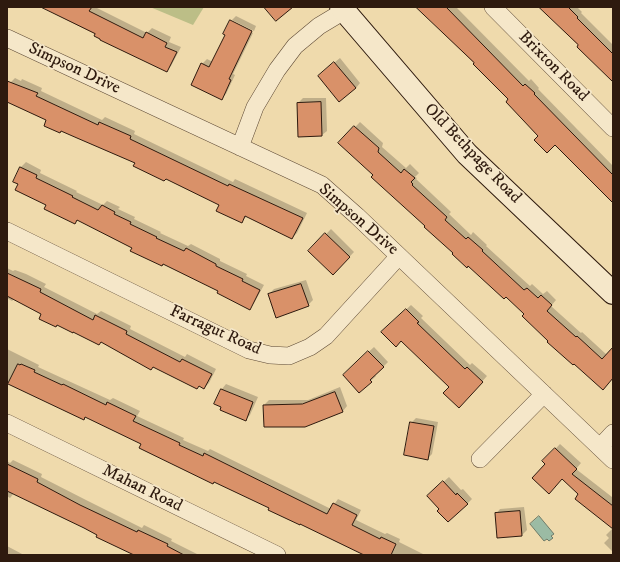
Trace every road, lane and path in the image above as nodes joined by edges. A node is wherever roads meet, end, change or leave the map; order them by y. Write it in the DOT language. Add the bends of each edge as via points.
graph roads {
  1 [pos="493,7"];
  2 [pos="342,9"];
  3 [pos="7,38"];
  4 [pos="613,128"];
  5 [pos="240,147"];
  6 [pos="7,231"];
  7 [pos="399,256"];
  8 [pos="613,293"];
  9 [pos="544,394"];
  10 [pos="7,422"];
  11 [pos="613,434"];
  12 [pos="600,447"];
  13 [pos="480,459"];
  14 [pos="613,460"];
  15 [pos="277,555"];
  1 -- 4 [label="street, Brixton Road"];
  2 -- 5 [label="street" via="295,46 277,70 255,106"];
  2 -- 8 [label="main road, Old Bethpage Road" via="467,154"];
  3 -- 5 [label="street, Simpson Drive"];
  5 -- 7 [label="street, Simpson Drive" via="322,186"];
  6 -- 7 [label="street, Farragut Road" via="249,350 270,356 289,356 310,347 326,336"];
  7 -- 9 [label="street, Simpson Drive"];
  9 -- 12 [label="street, Simpson Drive"];
  9 -- 13 [label="street"];
  10 -- 15 [label="street, Mahan Road"];
  11 -- 12 [label="street"];
  12 -- 14 [label="street, Simpson Drive"];
}
